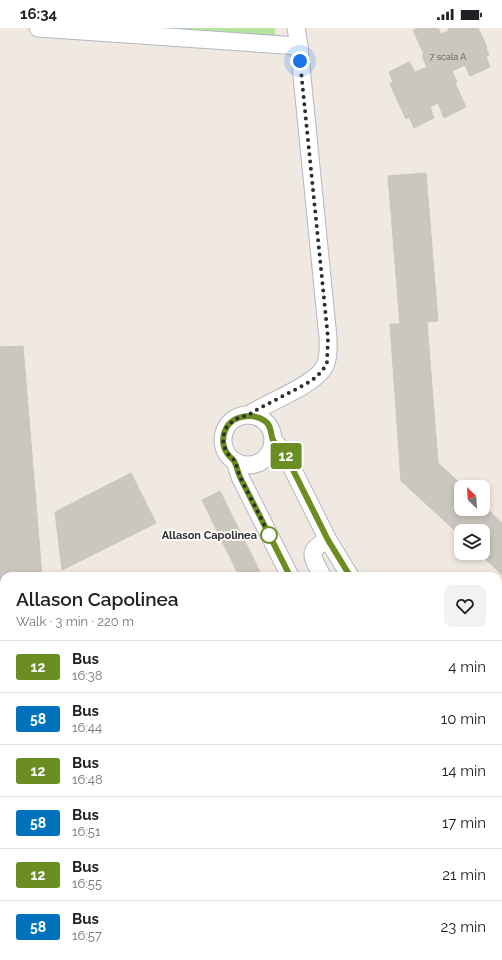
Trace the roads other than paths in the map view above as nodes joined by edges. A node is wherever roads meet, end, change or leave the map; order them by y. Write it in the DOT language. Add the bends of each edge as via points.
graph roads {
  1 [pos="38,28"];
  2 [pos="296,28"];
  3 [pos="299,46"];
  4 [pos="283,396"];
  5 [pos="248,415"];
  6 [pos="266,422"];
  7 [pos="274,440"];
  8 [pos="235,461"];
  9 [pos="328,540"];
  10 [pos="288,572"];
  11 [pos="320,572"];
  12 [pos="348,572"];
  1 -- 3 [label="street"];
  2 -- 3 [label="street"];
  3 -- 4 [label="street" via="328,354 323,370 315,378"];
  4 -- 5 [label="street"];
  4 -- 6 [label="street" via="269,412"];
  5 -- 6 [label="street"];
  5 -- 8 [label="street" via="236,419 227,426 224,434 223,444"];
  6 -- 7 [label="street" via="272,430"];
  7 -- 8 [label="street" via="270,452 262,462 244,465"];
  7 -- 9 [label="street" via="284,452"];
  8 -- 10 [label="street" via="240,477"];
  9 -- 11 [label="street" via="315,547 313,552"];
  9 -- 12 [label="street"];
}
